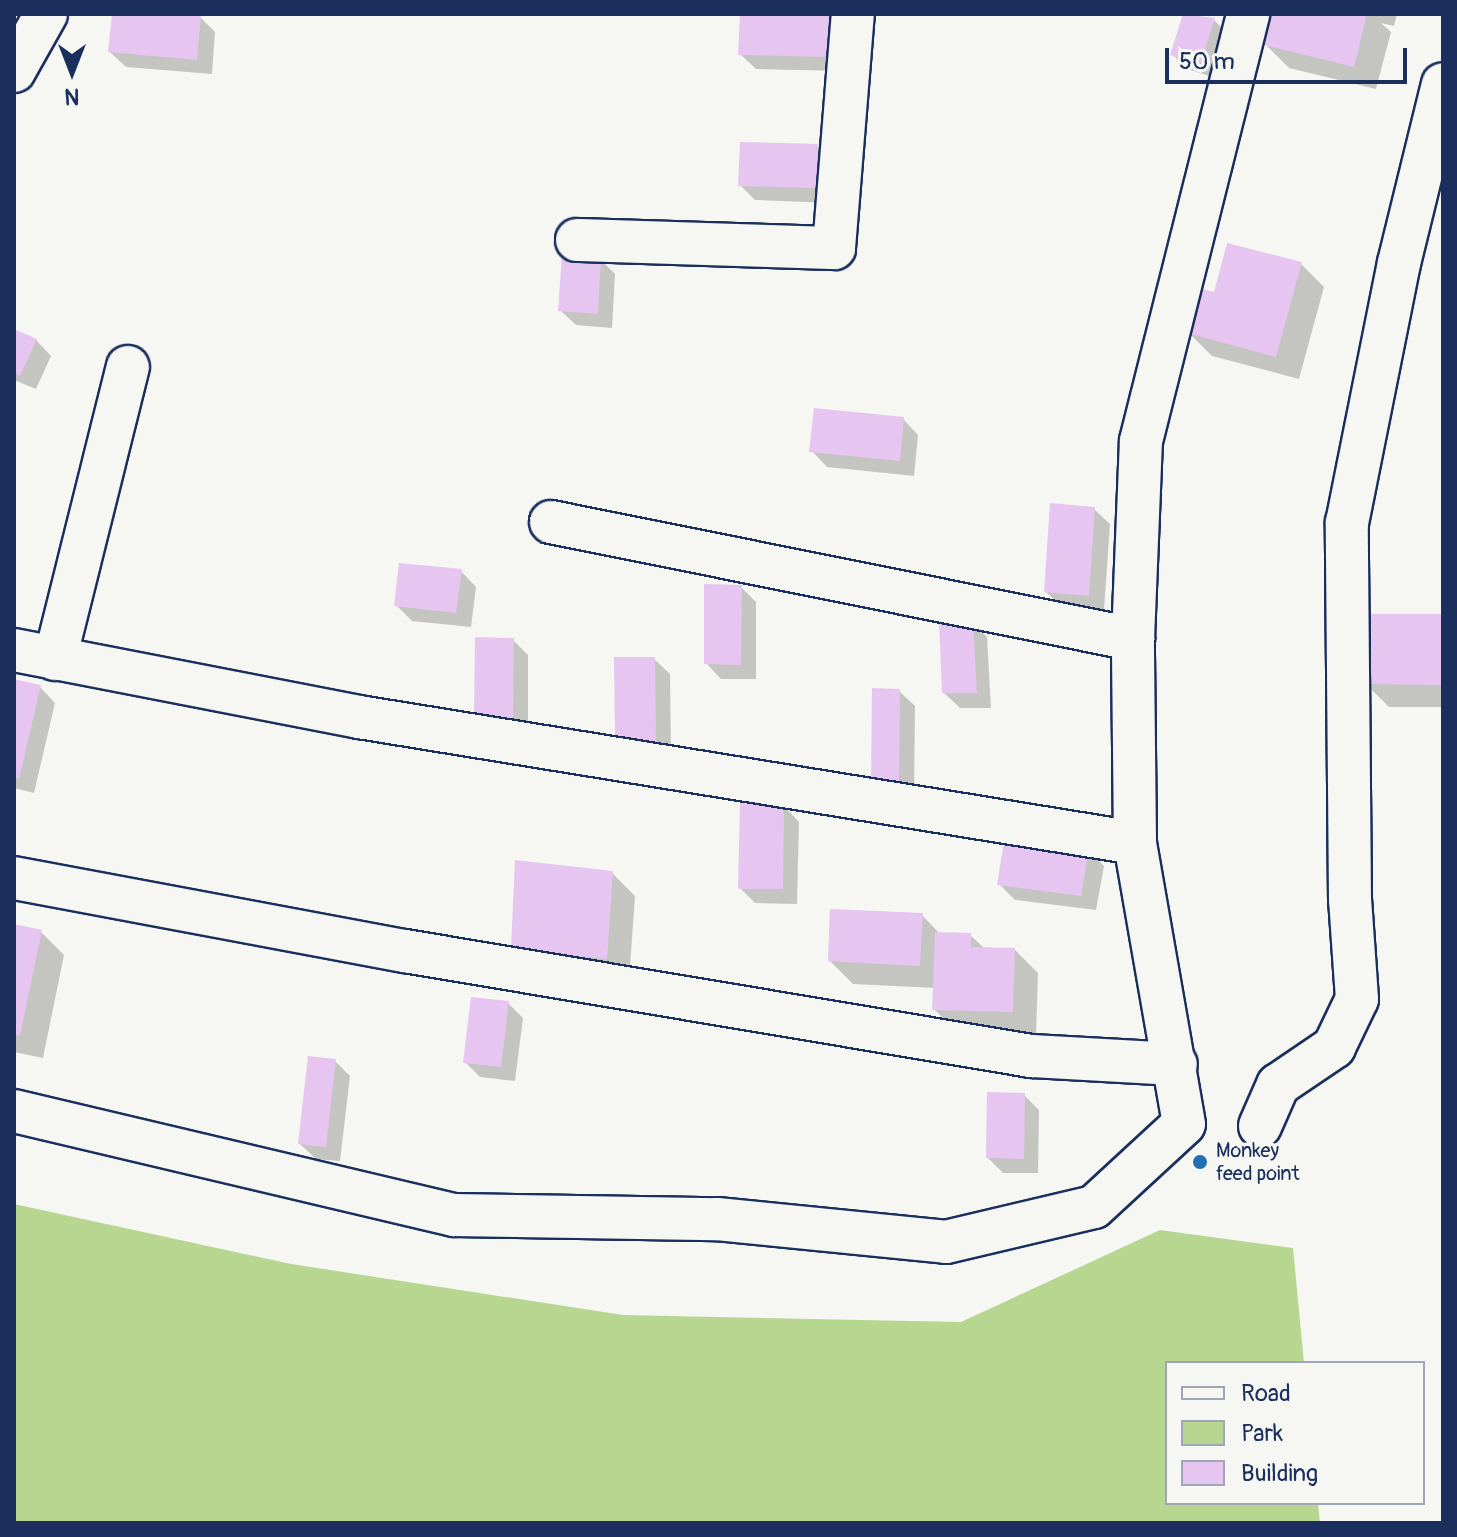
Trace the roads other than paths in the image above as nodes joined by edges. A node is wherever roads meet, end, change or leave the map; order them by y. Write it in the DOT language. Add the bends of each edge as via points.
graph roads {
  1 [pos="46,14"];
  2 [pos="853,14"];
  3 [pos="1248,14"];
  4 [pos="14,71"];
  5 [pos="1443,84"];
  6 [pos="577,240"];
  7 [pos="128,367"];
  8 [pos="551,522"];
  9 [pos="1133,639"];
  10 [pos="14,650"];
  11 [pos="55,659"];
  12 [pos="1135,843"];
  13 [pos="14,878"];
  14 [pos="1176,1064"];
  15 [pos="14,1111"];
  16 [pos="1260,1126"];
  1 -- 4 [label="street"];
  2 -- 6 [label="street" via="834,248"];
  3 -- 9 [label="street" via="1141,441"];
  5 -- 16 [label="street" via="1399,263 1347,523 1353,726 1350,900 1357,999 1334,1047 1278,1085"];
  7 -- 11 [label="street"];
  8 -- 9 [label="street"];
  9 -- 12 [label="street"];
  10 -- 11 [label="street"];
  11 -- 12 [label="street" via="359,717"];
  12 -- 14 [label="street"];
  13 -- 14 [label="street" via="405,951 1031,1056"];
  14 -- 15 [label="street" via="1184,1124 1094,1207 946,1242 717,1219 454,1215"];
}
